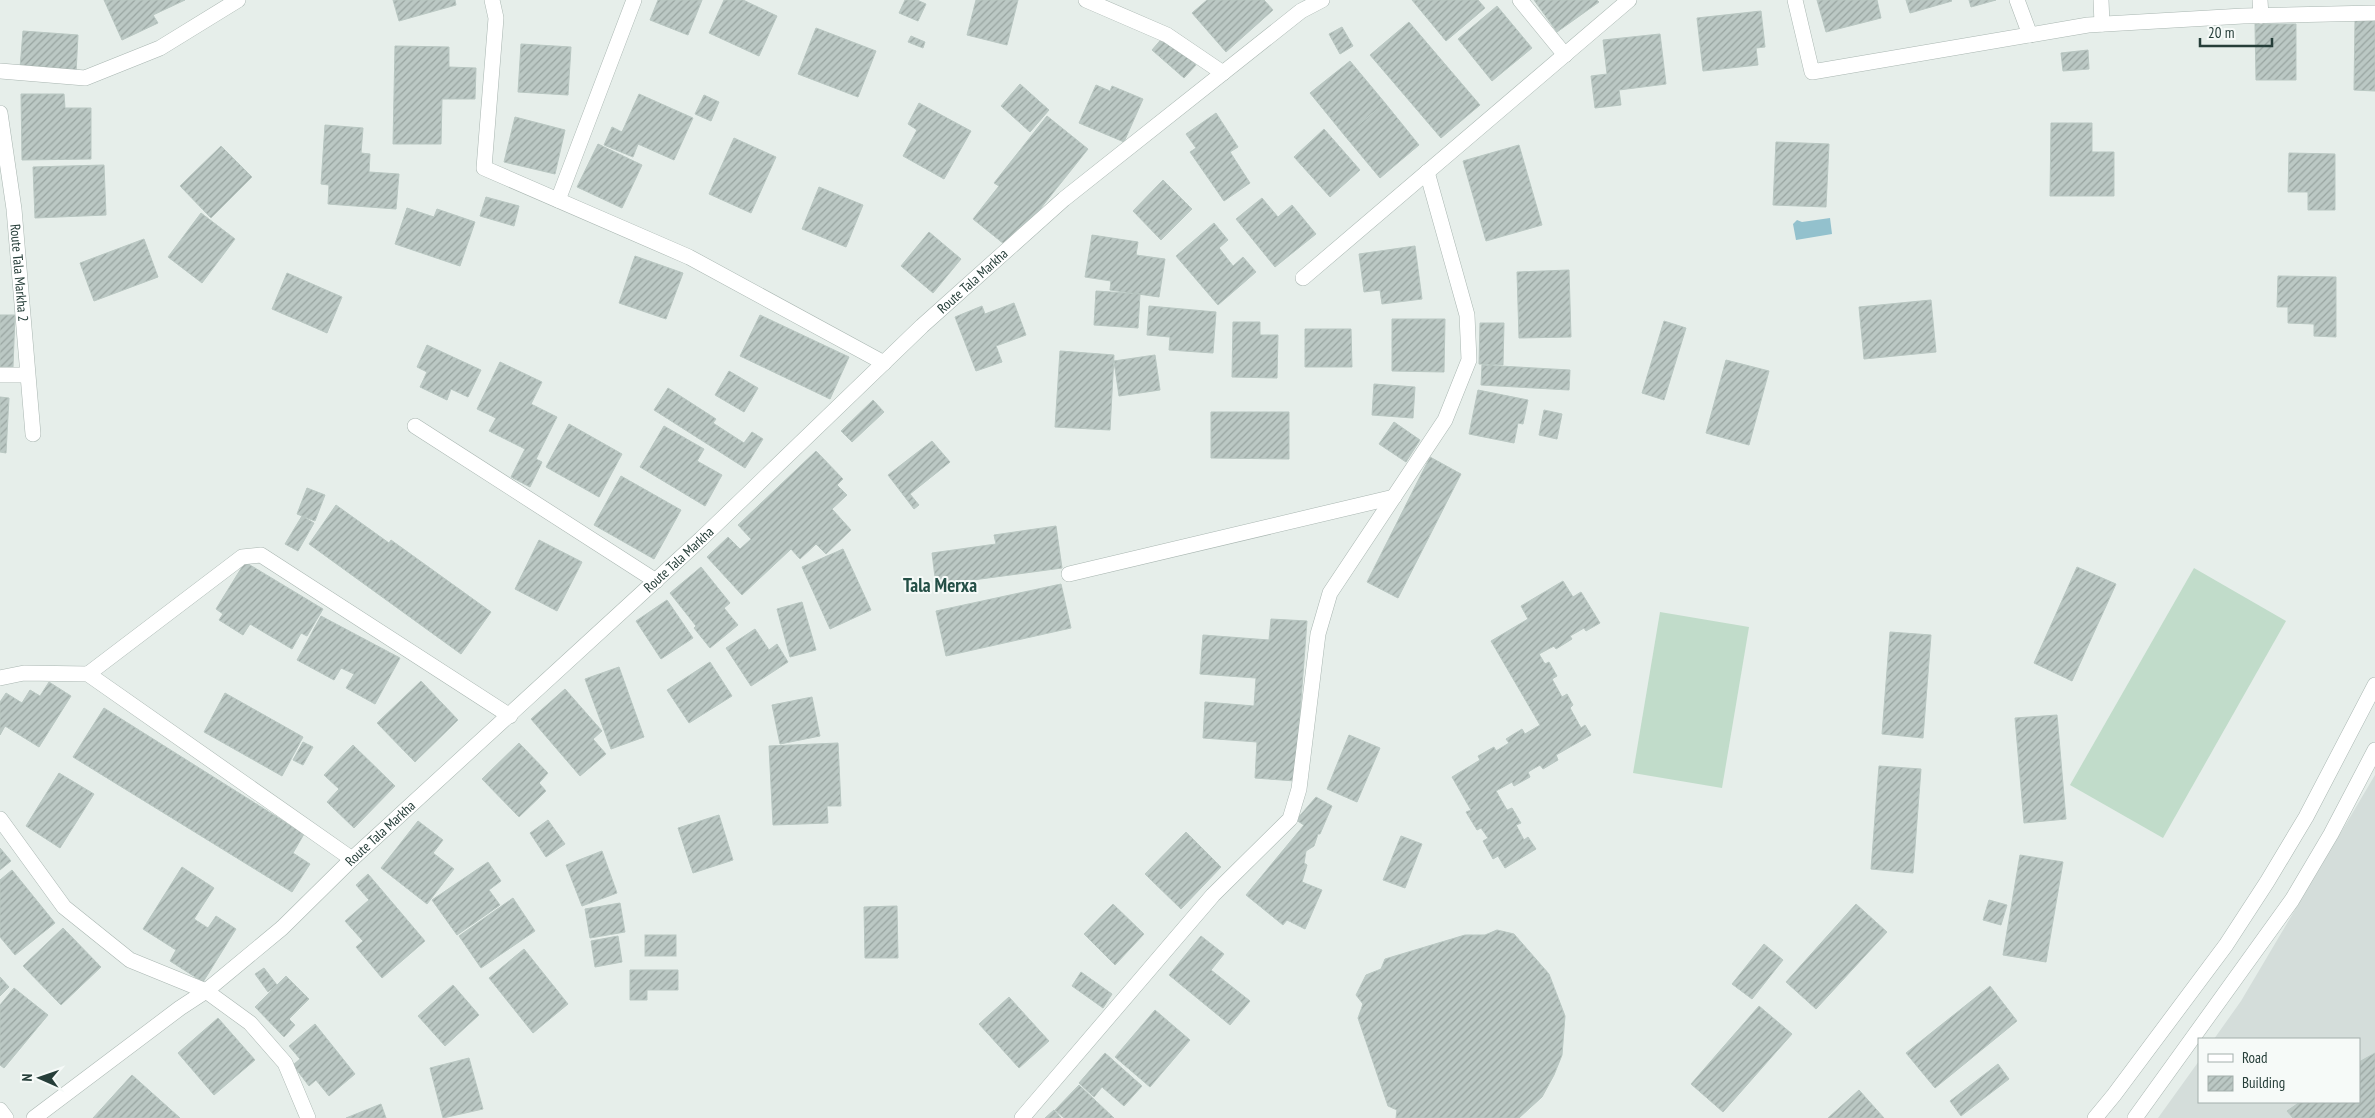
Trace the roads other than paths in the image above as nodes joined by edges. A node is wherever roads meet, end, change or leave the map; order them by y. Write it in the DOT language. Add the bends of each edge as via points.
graph roads {
  1 [pos="238,0"];
  2 [pos="492,0"];
  3 [pos="634,0"];
  4 [pos="1086,0"];
  5 [pos="1322,0"];
  6 [pos="1520,0"];
  7 [pos="1628,0"];
  8 [pos="1795,0"];
  9 [pos="2017,0"];
  10 [pos="2101,0"];
  11 [pos="2260,0"];
  12 [pos="2375,13"];
  13 [pos="2261,16"];
  14 [pos="2102,24"];
  15 [pos="2030,35"];
  16 [pos="1565,55"];
  17 [pos="0,71"];
  18 [pos="1223,73"];
  19 [pos="0,113"];
  20 [pos="1427,172"];
  21 [pos="558,200"];
  22 [pos="7,210"];
  23 [pos="1303,278"];
  24 [pos="884,363"];
  25 [pos="0,375"];
  26 [pos="26,375"];
  27 [pos="415,426"];
  28 [pos="33,434"];
  29 [pos="1394,497"];
  30 [pos="1069,574"];
  31 [pos="656,581"];
  32 [pos="88,674"];
  33 [pos="0,678"];
  34 [pos="2375,685"];
  35 [pos="510,716"];
  36 [pos="2375,750"];
  37 [pos="0,819"];
  38 [pos="352,859"];
  39 [pos="206,991"];
  40 [pos="0,1110"];
  41 [pos="6,1118"];
  42 [pos="34,1118"];
  43 [pos="308,1118"];
  44 [pos="1022,1118"];
  45 [pos="2095,1118"];
  46 [pos="2135,1118"];
  1 -- 17 [label="street" via="160,48 85,78"];
  2 -- 21 [label="street" via="496,18 484,168"];
  3 -- 21 [label="street"];
  4 -- 18 [label="street" via="1166,35"];
  5 -- 18 [label="street, Route Tala Markha" via="1301,11"];
  6 -- 16 [label="street"];
  7 -- 16 [label="street"];
  8 -- 15 [label="street" via="1812,72"];
  9 -- 15 [label="street"];
  10 -- 14 [label="street"];
  11 -- 13 [label="street"];
  12 -- 13 [label="street"];
  13 -- 14 [label="street"];
  14 -- 15 [label="street"];
  16 -- 20 [label="street"];
  18 -- 24 [label="street, Route Tala Markha" via="1064,200"];
  19 -- 22 [label="street, Route Tala Markha 2"];
  20 -- 23 [label="street"];
  20 -- 29 [label="street" via="1467,315 1469,360 1445,420"];
  21 -- 24 [label="street" via="689,258"];
  22 -- 26 [label="street, Route Tala Markha 2"];
  24 -- 31 [label="street, Route Tala Markha"];
  25 -- 26 [label="street"];
  26 -- 28 [label="street, Route Tala Markha 2"];
  27 -- 31 [label="street"];
  29 -- 30 [label="street"];
  29 -- 44 [label="street" via="1330,593 1318,634 1299,789 1290,819 1213,895"];
  31 -- 35 [label="street, Route Tala Markha"];
  32 -- 33 [label="street" via="24,673"];
  32 -- 35 [label="street" via="242,557 260,555"];
  32 -- 38 [label="street"];
  34 -- 45 [label="street" via="2306,817 2247,914"];
  35 -- 38 [label="street, Route Tala Markha"];
  36 -- 46 [label="street" via="2292,900"];
  37 -- 39 [label="street" via="64,907 130,960"];
  38 -- 39 [label="street, Route Tala Markha" via="282,928"];
  39 -- 42 [label="street, Route Tala Markha"];
  39 -- 43 [label="street" via="250,1024 285,1063"];
  40 -- 41 [label="street"];
}
